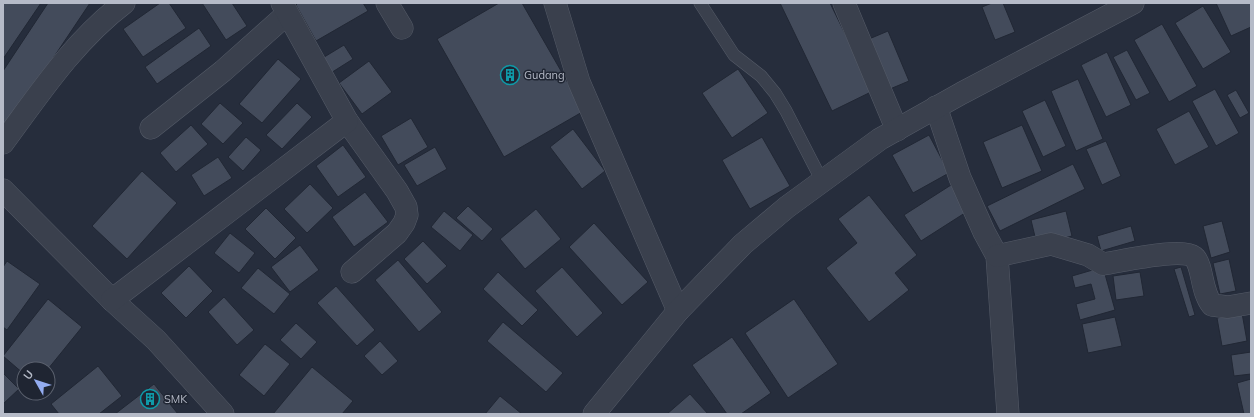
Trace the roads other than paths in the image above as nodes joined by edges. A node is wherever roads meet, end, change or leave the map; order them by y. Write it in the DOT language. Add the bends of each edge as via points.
graph roads {
  1 [pos="387,3"];
  2 [pos="555,3"];
  3 [pos="700,3"];
  4 [pos="844,3"];
  5 [pos="1133,3"];
  6 [pos="118,5"];
  7 [pos="285,8"];
  8 [pos="402,28"];
  9 [pos="936,108"];
  10 [pos="347,121"];
  11 [pos="151,128"];
  12 [pos="897,130"];
  13 [pos="3,143"];
  14 [pos="822,181"];
  15 [pos="3,190"];
  16 [pos="997,256"];
  17 [pos="352,272"];
  18 [pos="112,300"];
  19 [pos="1250,308"];
  20 [pos="678,311"];
  21 [pos="223,414"];
  22 [pos="594,414"];
  23 [pos="1008,414"];
  1 -- 8 [label="street"];
  2 -- 20 [label="street" via="579,82"];
  3 -- 14 [label="lane" via="734,55 761,76 775,93"];
  4 -- 12 [label="street"];
  5 -- 9 [label="street"];
  6 -- 13 [label="street" via="66,58"];
  7 -- 10 [label="street"];
  7 -- 11 [label="street" via="223,72"];
  9 -- 12 [label="street"];
  9 -- 16 [label="street" via="960,178"];
  10 -- 17 [label="street" via="406,207 404,223 397,233"];
  10 -- 18 [label="street"];
  12 -- 14 [label="street" via="880,139"];
  14 -- 20 [label="street" via="787,206 743,244"];
  15 -- 18 [label="street"];
  16 -- 19 [label="street" via="1051,244 1088,255 1103,264 1155,255 1182,254 1196,259 1203,288 1212,305"];
  16 -- 23 [label="street"];
  18 -- 21 [label="street" via="156,340"];
  20 -- 22 [label="street"];
}
